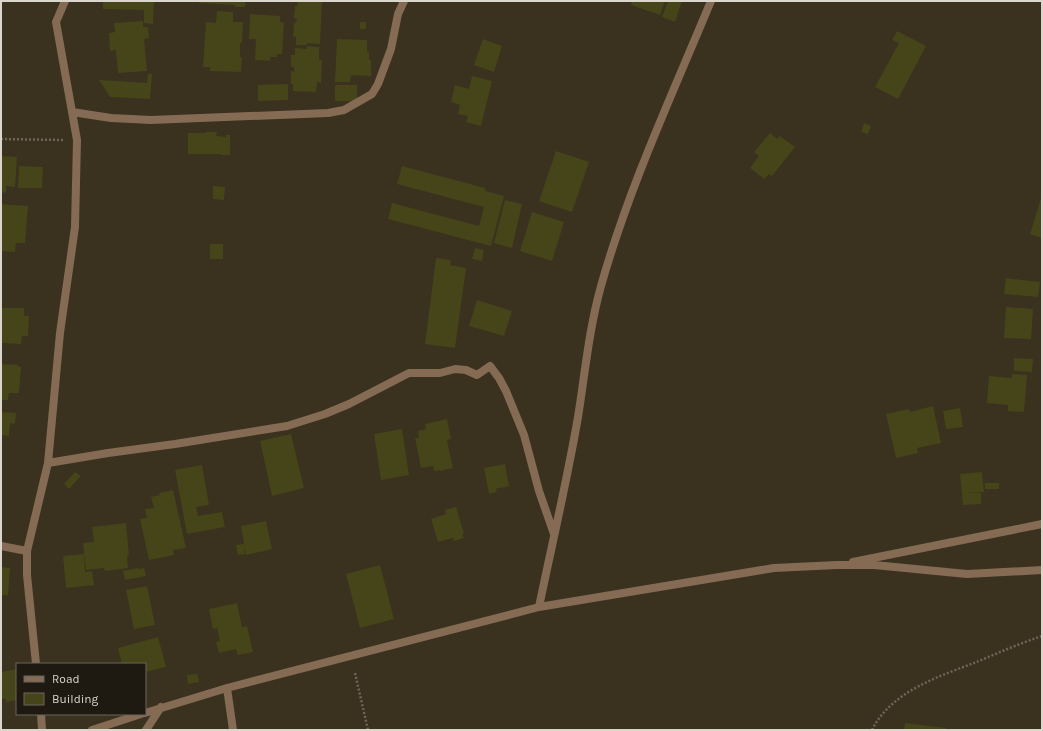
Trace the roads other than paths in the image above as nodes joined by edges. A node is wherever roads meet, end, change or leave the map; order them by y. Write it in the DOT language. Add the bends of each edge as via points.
graph roads {
  1 [pos="65,1"];
  2 [pos="404,1"];
  3 [pos="711,1"];
  4 [pos="72,112"];
  5 [pos="48,463"];
  6 [pos="1042,524"];
  7 [pos="554,534"];
  8 [pos="1,546"];
  9 [pos="27,551"];
  10 [pos="837,565"];
  11 [pos="1042,570"];
  12 [pos="539,607"];
  13 [pos="36,663"];
  14 [pos="227,688"];
  15 [pos="161,707"];
  16 [pos="146,713"];
  17 [pos="40,715"];
  18 [pos="138,715"];
  19 [pos="42,730"];
  20 [pos="92,730"];
  21 [pos="146,730"];
  22 [pos="233,730"];
  1 -- 4 [label="street" via="56,22"];
  2 -- 4 [label="street" via="378,84 372,94 344,110 151,120 111,118"];
  3 -- 7 [label="street" via="634,186 601,286"];
  4 -- 5 [label="street" via="77,140 75,227 60,333"];
  5 -- 7 [label="street" via="287,426 349,404 409,373 440,373 455,369 477,375 490,366 506,391 524,435"];
  5 -- 9 [label="street"];
  6 -- 10 [label="street"];
  7 -- 12 [label="street"];
  8 -- 9 [label="street"];
  9 -- 13 [label="street"];
  10 -- 11 [label="street" via="874,565 967,574"];
  10 -- 12 [label="street" via="774,568"];
  12 -- 14 [label="street"];
  14 -- 15 [label="street"];
  14 -- 22 [label="street"];
  15 -- 16 [label="street"];
  15 -- 21 [label="street"];
  17 -- 19 [label="street"];
  18 -- 20 [label="street"];
}
